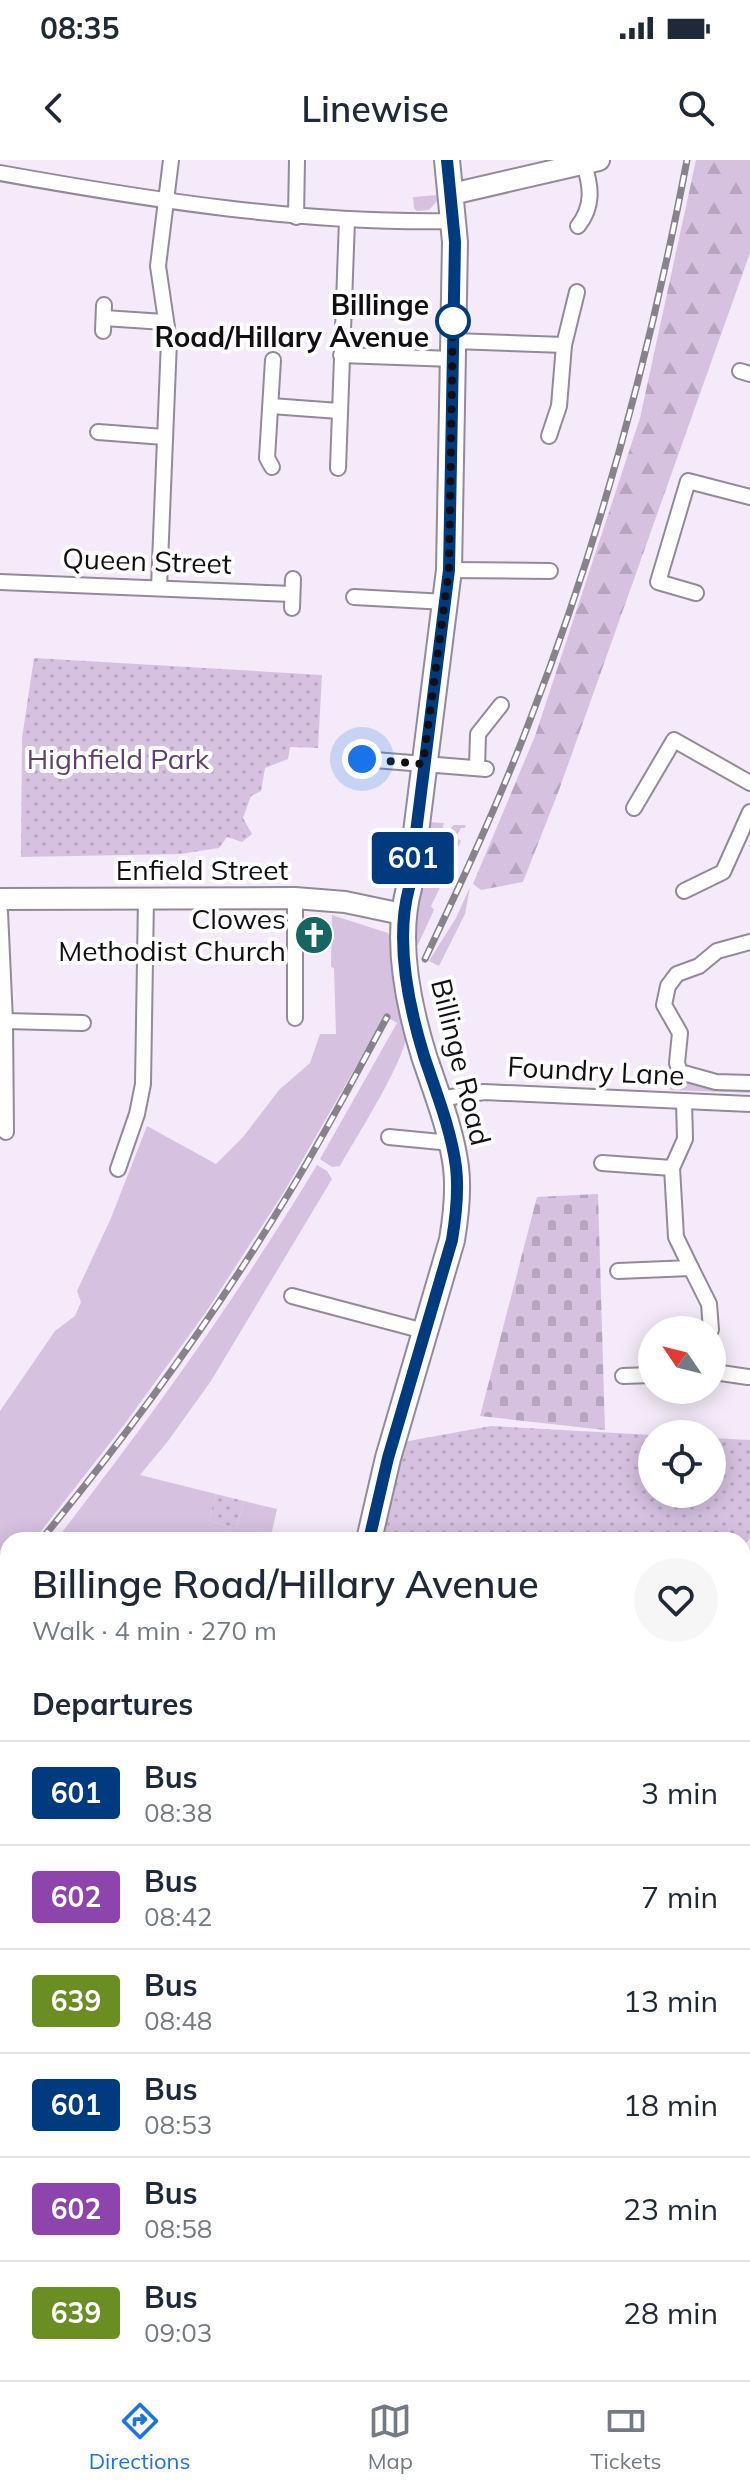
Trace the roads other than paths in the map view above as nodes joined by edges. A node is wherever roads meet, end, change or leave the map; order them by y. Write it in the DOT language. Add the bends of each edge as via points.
graph roads {
  1 [pos="171,160"];
  2 [pos="297,160"];
  3 [pos="447,160"];
  4 [pos="592,162"];
  5 [pos="0,173"];
  6 [pos="452,194"];
  7 [pos="165,200"];
  8 [pos="296,217"];
  9 [pos="347,220"];
  10 [pos="454,221"];
  11 [pos="578,226"];
  12 [pos="577,292"];
  13 [pos="104,318"];
  14 [pos="164,322"];
  15 [pos="564,345"];
  16 [pos="453,350"];
  17 [pos="341,355"];
  18 [pos="273,360"];
  19 [pos="271,406"];
  20 [pos="339,411"];
  21 [pos="547,429"];
  22 [pos="98,432"];
  23 [pos="164,437"];
  24 [pos="266,462"];
  25 [pos="338,468"];
  26 [pos="750,497"];
  27 [pos="449,570"];
  28 [pos="550,571"];
  29 [pos="0,582"];
  30 [pos="159,587"];
  31 [pos="292,593"];
  32 [pos="696,593"];
  33 [pos="354,597"];
  34 [pos="446,602"];
  35 [pos="501,705"];
  36 [pos="362,759"];
  37 [pos="423,764"];
  38 [pos="750,783"];
  39 [pos="634,808"];
  40 [pos="750,812"];
  41 [pos="684,891"];
  42 [pos="146,898"];
  43 [pos="295,898"];
  44 [pos="0,899"];
  45 [pos="0,912"];
  46 [pos="402,914"];
  47 [pos="750,942"];
  48 [pos="295,1018"];
  49 [pos="5,1021"];
  50 [pos="83,1023"];
  51 [pos="750,1083"];
  52 [pos="439,1099"];
  53 [pos="684,1101"];
  54 [pos="750,1104"];
  55 [pos="6,1132"];
  56 [pos="389,1137"];
  57 [pos="451,1143"];
  58 [pos="602,1163"];
  59 [pos="672,1168"];
  60 [pos="118,1169"];
  61 [pos="691,1268"];
  62 [pos="618,1271"];
  63 [pos="292,1296"];
  64 [pos="710,1316"];
  65 [pos="424,1331"];
  66 [pos="726,1374"];
  67 [pos="638,1375"];
  68 [pos="623,1376"];
  69 [pos="748,1377"];
  70 [pos="371,1532"];
  1 -- 7 [label="street"];
  2 -- 8 [label="street"];
  3 -- 6 [label="main road, Billinge Road"];
  4 -- 6 [label="street"];
  4 -- 11 [label="street" via="594,215"];
  5 -- 7 [label="street"];
  6 -- 10 [label="main road, Billinge Road"];
  7 -- 8 [label="street"];
  7 -- 14 [label="street" via="158,266"];
  8 -- 9 [label="street"];
  9 -- 10 [label="street"];
  9 -- 17 [label="street"];
  10 -- 16 [label="main road, Billinge Road"];
  12 -- 15 [label="street"];
  13 -- 14 [label="street"];
  14 -- 23 [label="street" via="169,341"];
  15 -- 16 [label="street"];
  15 -- 21 [label="street" via="559,406"];
  16 -- 17 [label="street"];
  16 -- 27 [label="main road, Billinge Road"];
  17 -- 20 [label="street"];
  18 -- 19 [label="street"];
  19 -- 20 [label="street"];
  19 -- 24 [label="street"];
  20 -- 25 [label="street"];
  22 -- 23 [label="street" via="116,440"];
  23 -- 30 [label="street"];
  26 -- 32 [label="street" via="688,481 658,582"];
  27 -- 28 [label="street"];
  27 -- 34 [label="main road, Billinge Road"];
  29 -- 30 [label="street, Queen Street"];
  30 -- 31 [label="street, Queen Street"];
  33 -- 34 [label="street"];
  34 -- 37 [label="main road, Billinge Road"];
  35 -- 37 [label="street" via="478,734 481,768"];
  36 -- 37 [label="street"];
  37 -- 46 [label="main road, Billinge Road"];
  38 -- 39 [label="street" via="674,740"];
  40 -- 41 [label="street" via="723,872"];
  42 -- 43 [label="street, Enfield Street"];
  42 -- 44 [label="street, Enfield Street"];
  42 -- 60 [label="street" via="143,1084"];
  43 -- 46 [label="street, Enfield Street"];
  43 -- 48 [label="street"];
  45 -- 49 [label="street"];
  46 -- 52 [label="main road, Billinge Road" via="413,1017"];
  47 -- 51 [label="street" via="717,951 699,966 677,974 664,998 680,1033 680,1072 716,1082"];
  49 -- 50 [label="street"];
  49 -- 55 [label="street"];
  52 -- 53 [label="street, Foundry Lane" via="484,1092"];
  52 -- 57 [label="main road, Billinge Road"];
  53 -- 54 [label="street, Foundry Lane"];
  53 -- 59 [label="street" via="685,1139"];
  56 -- 57 [label="street"];
  57 -- 65 [label="main road, Billinge Road" via="457,1197 452,1240"];
  58 -- 59 [label="street"];
  59 -- 61 [label="street" via="676,1237"];
  61 -- 62 [label="street"];
  61 -- 64 [label="street"];
  63 -- 65 [label="street"];
  65 -- 70 [label="main road, Billinge Road"];
  66 -- 69 [label="street"];
  67 -- 68 [label="street"];
}
